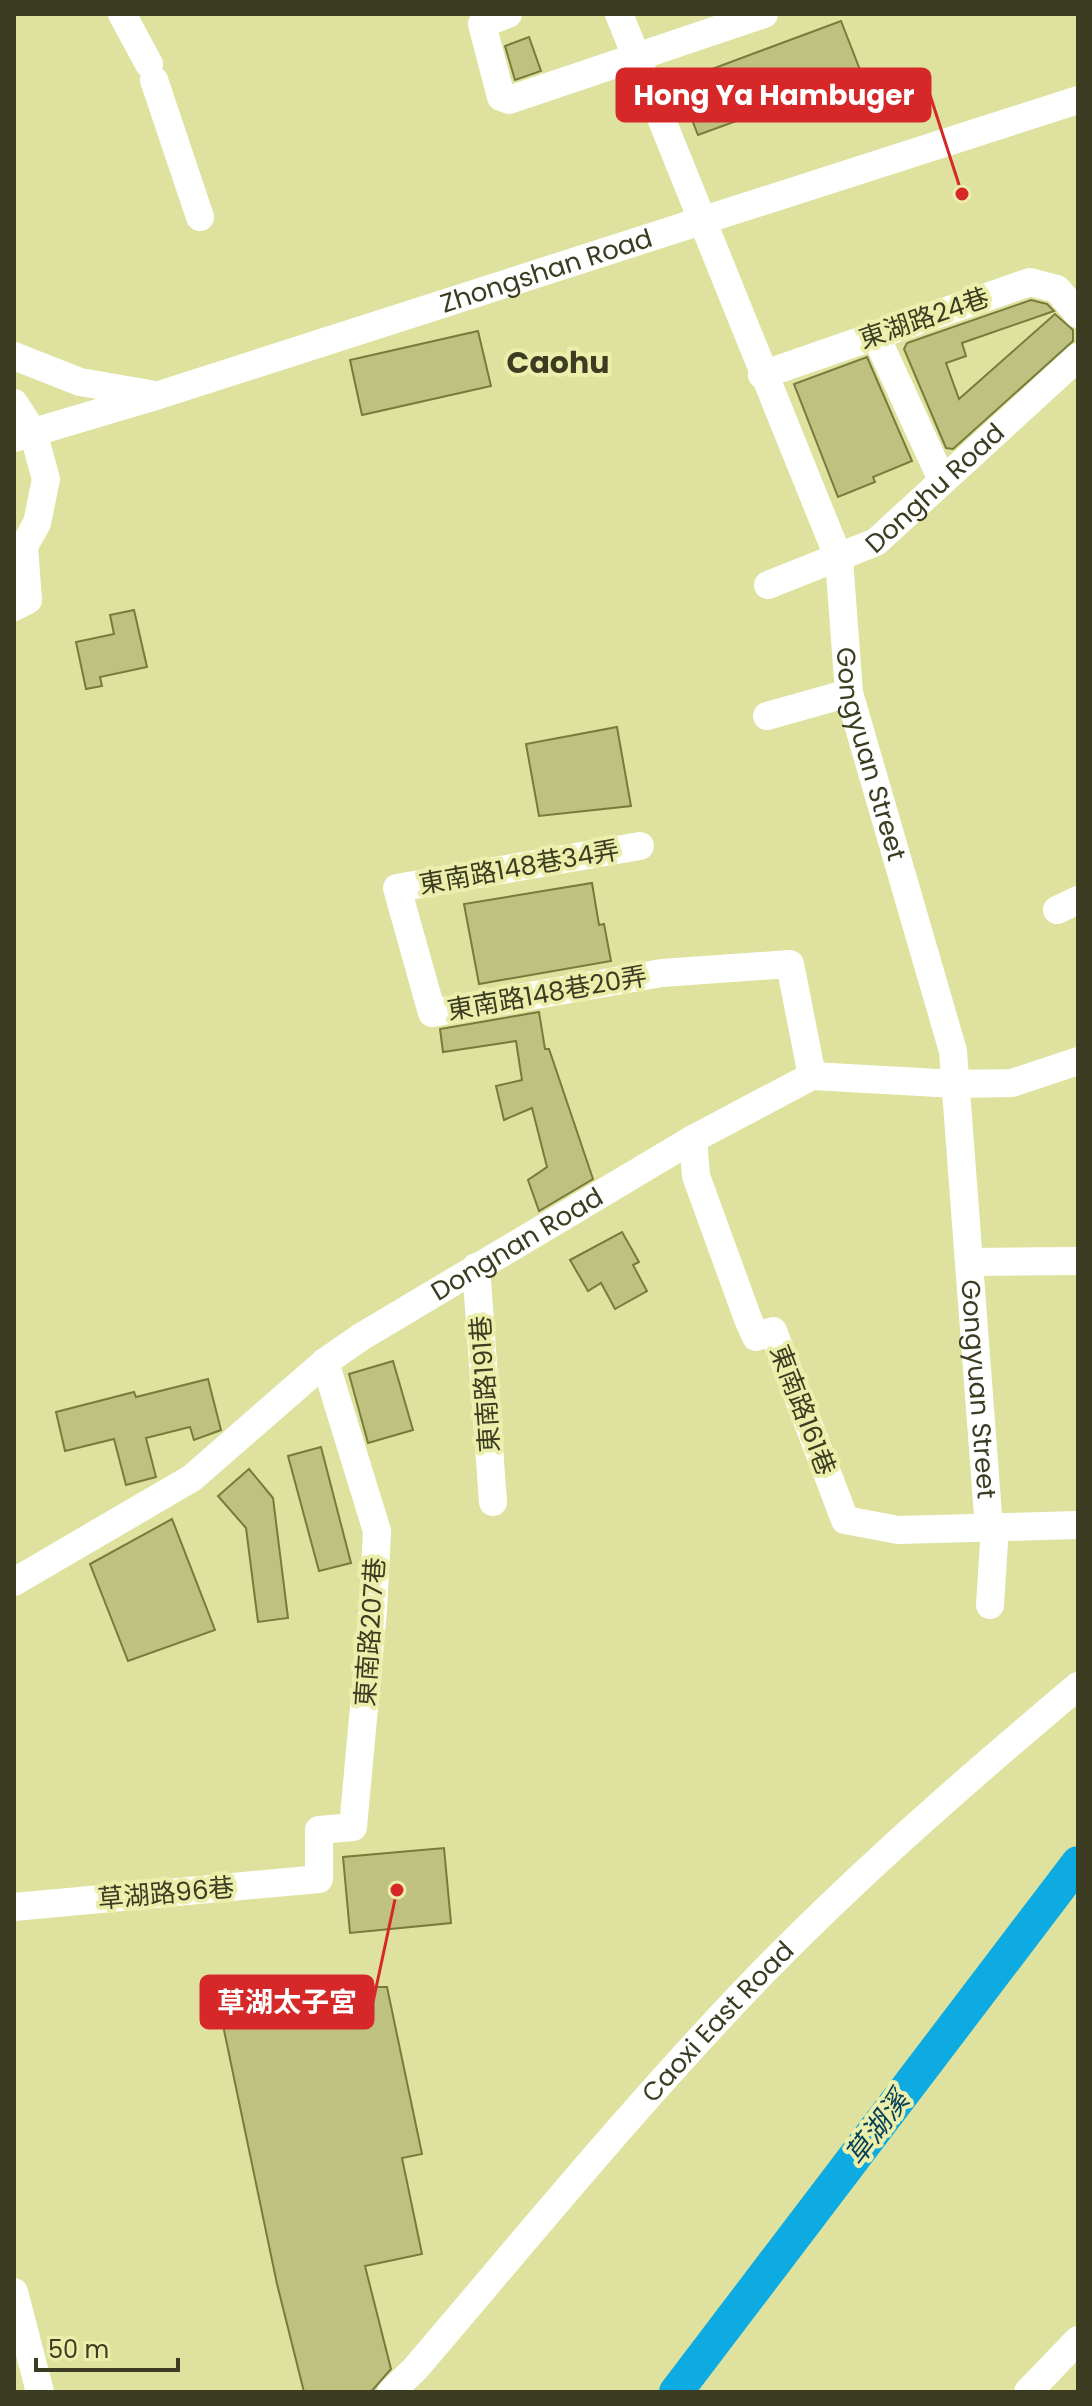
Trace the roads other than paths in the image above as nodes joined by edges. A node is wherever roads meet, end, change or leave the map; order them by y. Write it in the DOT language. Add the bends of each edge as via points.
graph roads {
  1 [pos="122,14"];
  2 [pos="508,14"];
  3 [pos="619,14"];
  4 [pos="764,14"];
  5 [pos="639,59"];
  6 [pos="1078,100"];
  7 [pos="200,217"];
  8 [pos="704,220"];
  9 [pos="1078,314"];
  10 [pos="875,334"];
  11 [pos="14,356"];
  12 [pos="1078,357"];
  13 [pos="762,375"];
  14 [pos="159,395"];
  15 [pos="14,403"];
  16 [pos="23,435"];
  17 [pos="942,480"];
  18 [pos="839,559"];
  19 [pos="768,585"];
  20 [pos="14,607"];
  21 [pos="849,693"];
  22 [pos="767,716"];
  23 [pos="640,846"];
  24 [pos="397,888"];
  25 [pos="1078,1061"];
  26 [pos="812,1076"];
  27 [pos="956,1084"];
  28 [pos="693,1139"];
  29 [pos="1078,1261"];
  30 [pos="970,1262"];
  31 [pos="476,1267"];
  32 [pos="325,1362"];
  33 [pos="493,1502"];
  34 [pos="1078,1525"];
  35 [pos="992,1528"];
  36 [pos="14,1582"];
  37 [pos="990,1605"];
  38 [pos="1078,1686"];
  39 [pos="319,1879"];
  40 [pos="14,1907"];
  41 [pos="14,2292"];
  42 [pos="1078,2340"];
  43 [pos="40,2392"];
  44 [pos="391,2392"];
  45 [pos="1028,2392"];
  1 -- 7 [label="street" via="152,72"];
  2 -- 5 [label="street" via="482,24 501,97 509,100"];
  3 -- 5 [label="street, Gongyuan Street"];
  4 -- 5 [label="street"];
  5 -- 8 [label="street, Gongyuan Street"];
  6 -- 8 [label="street, Zhongshan Road"];
  8 -- 13 [label="street, Gongyuan Street"];
  8 -- 14 [label="street, Zhongshan Road"];
  9 -- 10 [label="street, 東湖路24巷" via="1057,289 1030,282"];
  10 -- 13 [label="street, 東湖路24巷"];
  10 -- 17 [label="street"];
  11 -- 14 [label="street" via="80,382"];
  12 -- 17 [label="street, Donghu Road"];
  13 -- 18 [label="street, Gongyuan Street"];
  14 -- 16 [label="street, Zhongshan Road"];
  15 -- 16 [label="street"];
  16 -- 20 [label="street" via="46,479 37,523 24,546 28,600"];
  17 -- 18 [label="street, Donghu Road" via="876,542"];
  18 -- 19 [label="street, Donghu Road"];
  18 -- 21 [label="street, Gongyuan Street"];
  21 -- 22 [label="street"];
  21 -- 27 [label="street, Gongyuan Street" via="953,1051"];
  23 -- 24 [label="street, 東南路148巷34弄"];
  24 -- 26 [label="street, 東南路148巷20弄" via="432,1013 662,973 790,964"];
  25 -- 27 [label="street" via="1012,1083"];
  26 -- 27 [label="street"];
  26 -- 28 [label="street, Dongnan Road"];
  27 -- 30 [label="street, Gongyuan Street"];
  28 -- 31 [label="street, Dongnan Road"];
  28 -- 35 [label="street, 東南路161巷" via="696,1176 748,1319 756,1337 773,1331 845,1520 898,1530"];
  29 -- 30 [label="street"];
  30 -- 35 [label="street, Gongyuan Street"];
  31 -- 32 [label="street, Dongnan Road"];
  31 -- 33 [label="street, 東南路191巷"];
  32 -- 36 [label="street, Dongnan Road" via="192,1478"];
  32 -- 39 [label="street, 東南路207巷" via="377,1531 353,1827 319,1830"];
  34 -- 35 [label="street"];
  35 -- 37 [label="street, Gongyuan Street"];
  38 -- 44 [label="street, Caoxi East Road" via="989,1761 715,2023"];
  39 -- 40 [label="street, 草湖路96巷"];
  41 -- 43 [label="street"];
  42 -- 45 [label="street"];
}
